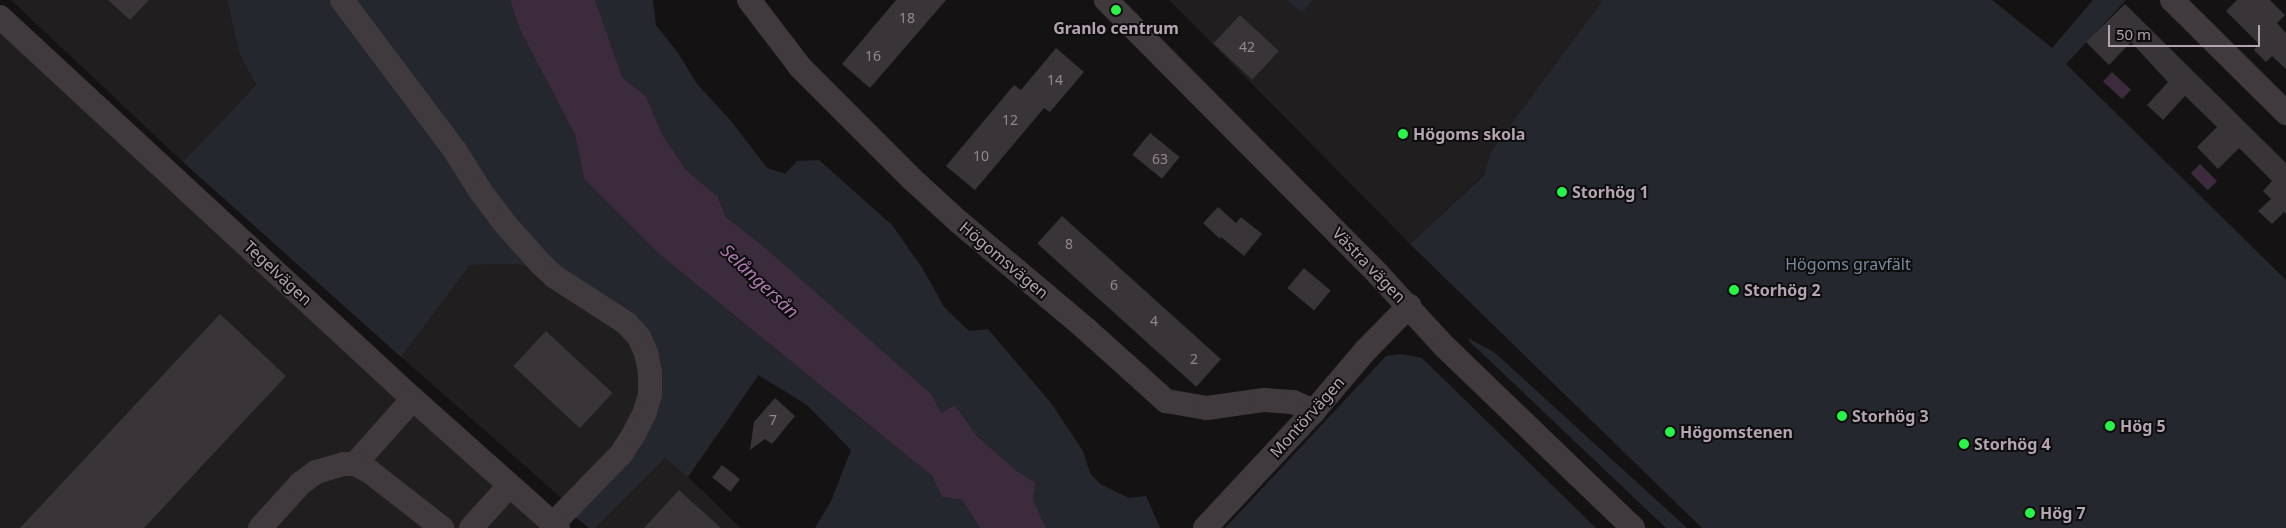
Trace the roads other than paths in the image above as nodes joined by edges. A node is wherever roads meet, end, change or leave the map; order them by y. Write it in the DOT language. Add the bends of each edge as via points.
graph roads {
  1 [pos="342,0"];
  2 [pos="749,0"];
  3 [pos="1106,0"];
  4 [pos="2172,0"];
  5 [pos="0,17"];
  6 [pos="2286,113"];
  7 [pos="1409,306"];
  8 [pos="413,398"];
  9 [pos="1314,412"];
  10 [pos="356,464"];
  11 [pos="509,486"];
  12 [pos="432,525"];
  13 [pos="555,526"];
  14 [pos="260,528"];
  15 [pos="471,528"];
  16 [pos="1205,528"];
  17 [pos="1633,528"];
  1 -- 13 [label="street" via="454,149 506,225 556,277 626,322 646,353 650,394 634,434"];
  2 -- 9 [label="street, Högomsvägen" via="800,67 912,179 1166,401 1207,408 1264,400 1293,402"];
  3 -- 7 [label="street, Västra vägen"];
  4 -- 6 [label="street"];
  5 -- 8 [label="street, Tegelvägen"];
  7 -- 9 [label="street, Montörvägen" via="1366,350"];
  7 -- 17 [label="street, Västra vägen" via="1446,347"];
  8 -- 10 [label="street"];
  8 -- 11 [label="street, Tegelvägen"];
  9 -- 16 [label="street, Montörvägen"];
  10 -- 12 [label="street" via="394,488"];
  10 -- 14 [label="street" via="330,466 316,472 301,483"];
  11 -- 13 [label="street, Tegelvägen"];
  11 -- 15 [label="street"];
}
